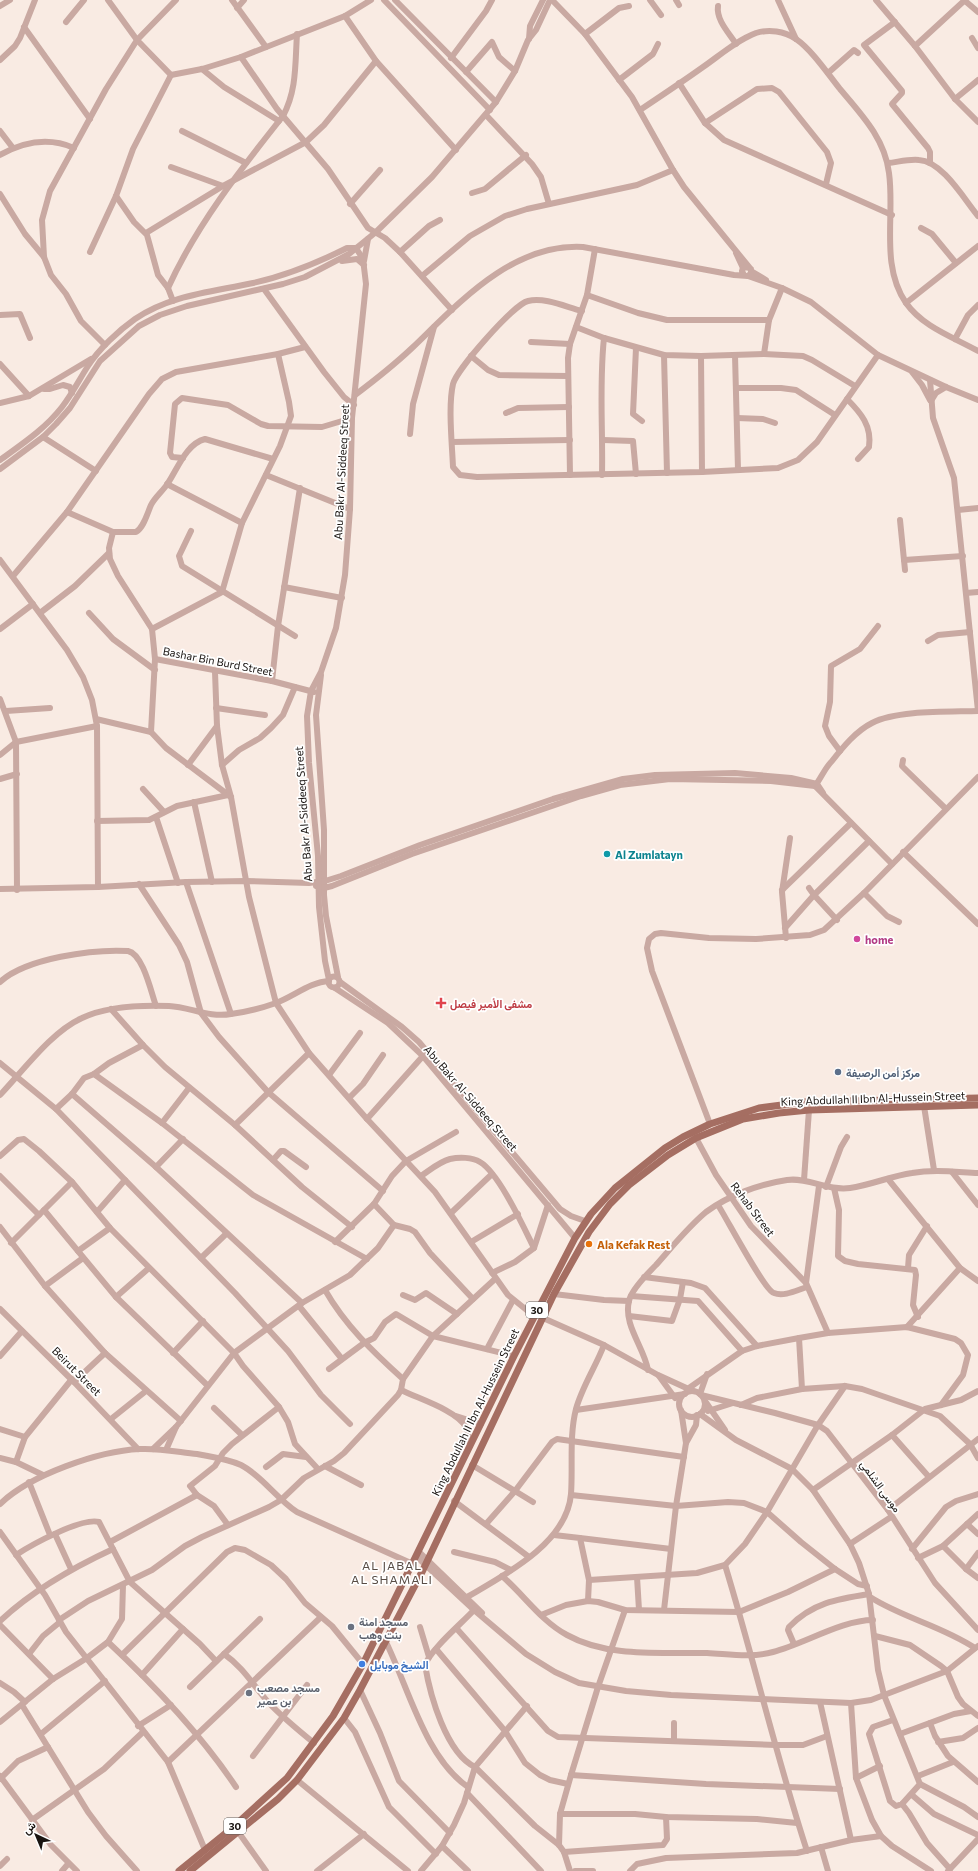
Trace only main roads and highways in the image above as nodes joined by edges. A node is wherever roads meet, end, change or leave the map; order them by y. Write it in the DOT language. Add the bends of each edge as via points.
graph roads {
  1 [pos="975,1102"];
  2 [pos="839,1105"];
  3 [pos="591,1214"];
  4 [pos="598,1219"];
  5 [pos="196,1862"];
  6 [pos="179,1871"];
  7 [pos="190,1871"];
  1 -- 2 [label="main road, King Abdullah II Ibn Al-Hussein Street / 30"];
  1 -- 2 [label="main road, King Abdullah II Ibn Al-Hussein Street / 30" via="924,1106"];
  2 -- 3 [label="main road, King Abdullah II Ibn Al-Hussein Street / 30" via="805,1102 760,1108 710,1124 665,1148 619,1185"];
  2 -- 4 [label="main road, King Abdullah II Ibn Al-Hussein Street / 30" via="743,1119 696,1138 647,1170 615,1199"];
  3 -- 4 [label="main road"];
  3 -- 5 [label="main road, King Abdullah II Ibn Al-Hussein Street / 30" via="575,1238 534,1316 418,1555 346,1696 314,1744 287,1778 205,1850"];
  4 -- 5 [label="main road, King Abdullah II Ibn Al-Hussein Street / 30" via="582,1242 554,1294 426,1562 344,1718 297,1780 239,1833"];
  5 -- 6 [label="main road, King Abdullah II Ibn Al-Hussein Street / 30"];
  5 -- 7 [label="main road, King Abdullah II Ibn Al-Hussein Street / 30"];
}
